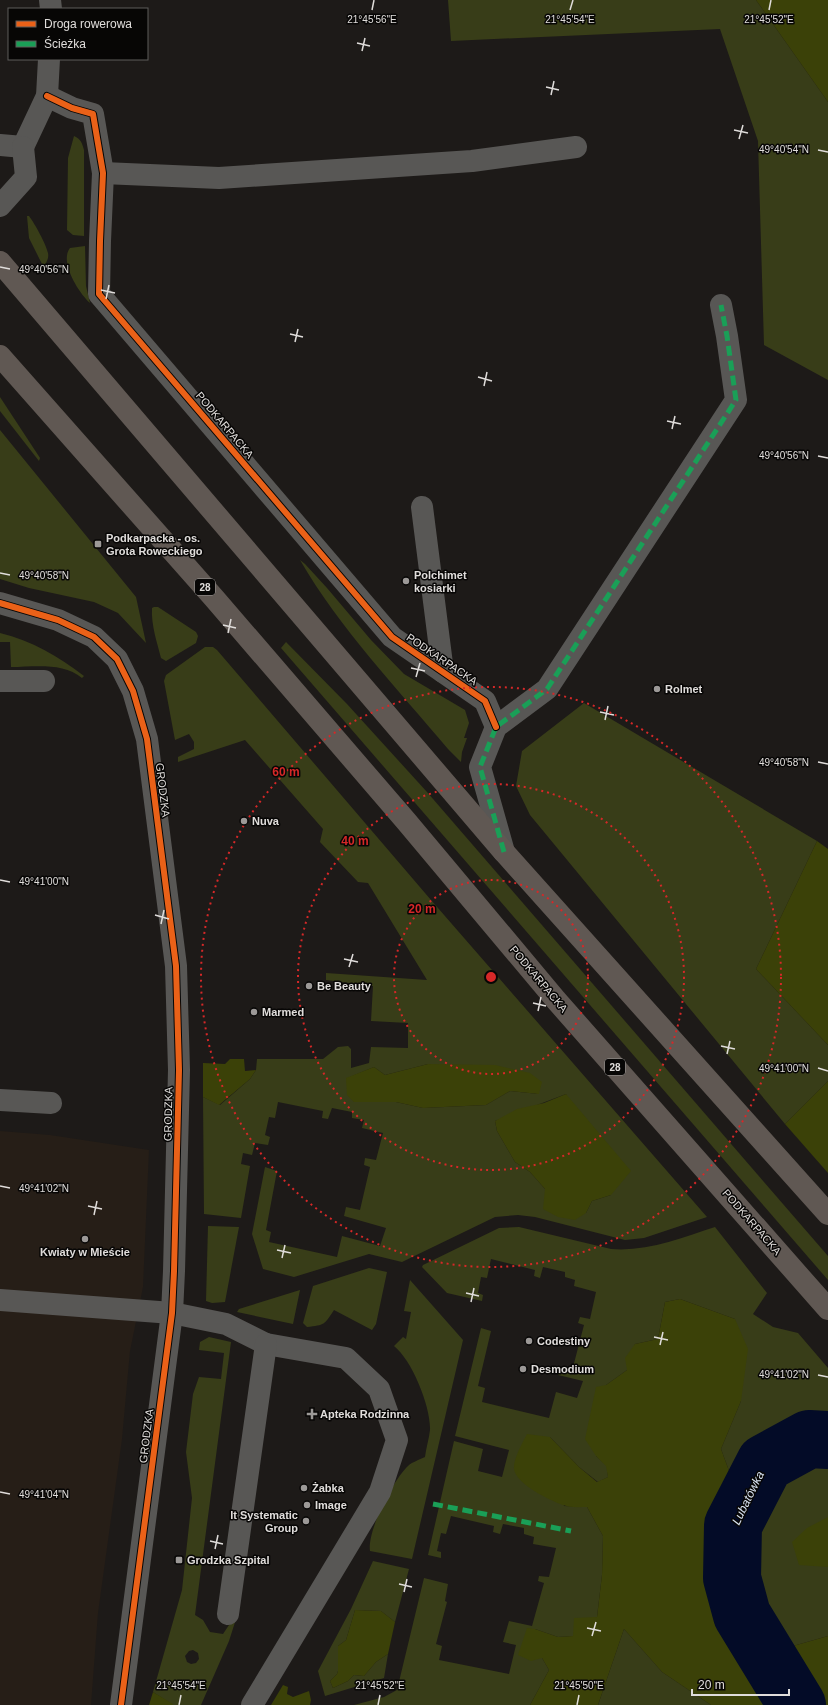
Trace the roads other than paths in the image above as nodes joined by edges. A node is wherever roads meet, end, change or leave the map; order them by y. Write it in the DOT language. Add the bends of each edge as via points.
graph roads {
  1 [pos="49,60"];
  2 [pos="47,96"];
  3 [pos="0,145"];
  4 [pos="576,147"];
  5 [pos="23,148"];
  6 [pos="103,173"];
  7 [pos="0,206"];
  8 [pos="0,262"];
  9 [pos="721,305"];
  10 [pos="0,356"];
  11 [pos="422,508"];
  12 [pos="0,603"];
  13 [pos="443,672"];
  14 [pos="0,681"];
  15 [pos="44,681"];
  16 [pos="496,727"];
  17 [pos="504,852"];
  18 [pos="0,1100"];
  19 [pos="50,1103"];
  20 [pos="828,1214"];
  21 [pos="0,1300"];
  22 [pos="828,1309"];
  23 [pos="172,1313"];
  24 [pos="266,1344"];
  25 [pos="228,1614"];
  26 [pos="121,1705"];
  27 [pos="252,1705"];
  1 -- 2 [label="street"];
  2 -- 5 [label="street"];
  2 -- 6 [label="street, PODKARPACKA" via="72,108 93,114"];
  3 -- 5 [label="street"];
  4 -- 6 [label="street" via="472,161 219,178"];
  5 -- 7 [label="street" via="26,177"];
  6 -- 13 [label="street, PODKARPACKA" via="99,294 392,637"];
  8 -- 17 [label="main road"];
  9 -- 16 [label="street" via="736,400 547,689"];
  10 -- 22 [label="main road, PODKARPACKA / 28" via="209,592 556,1000"];
  11 -- 13 [label="street"];
  12 -- 23 [label="street, GRODZKA" via="58,620 94,637 117,659 133,691 147,739 176,966 179,1070"];
  13 -- 16 [label="street, PODKARPACKA" via="485,701"];
  14 -- 15 [label="street"];
  16 -- 17 [label="street" via="480,767"];
  17 -- 20 [label="main road"];
  18 -- 19 [label="street"];
  21 -- 23 [label="street"];
  23 -- 24 [label="street" via="226,1324"];
  23 -- 26 [label="street, GRODZKA"];
  24 -- 25 [label="street"];
  24 -- 27 [label="street" via="346,1358 379,1389 397,1440 380,1492"];
}
